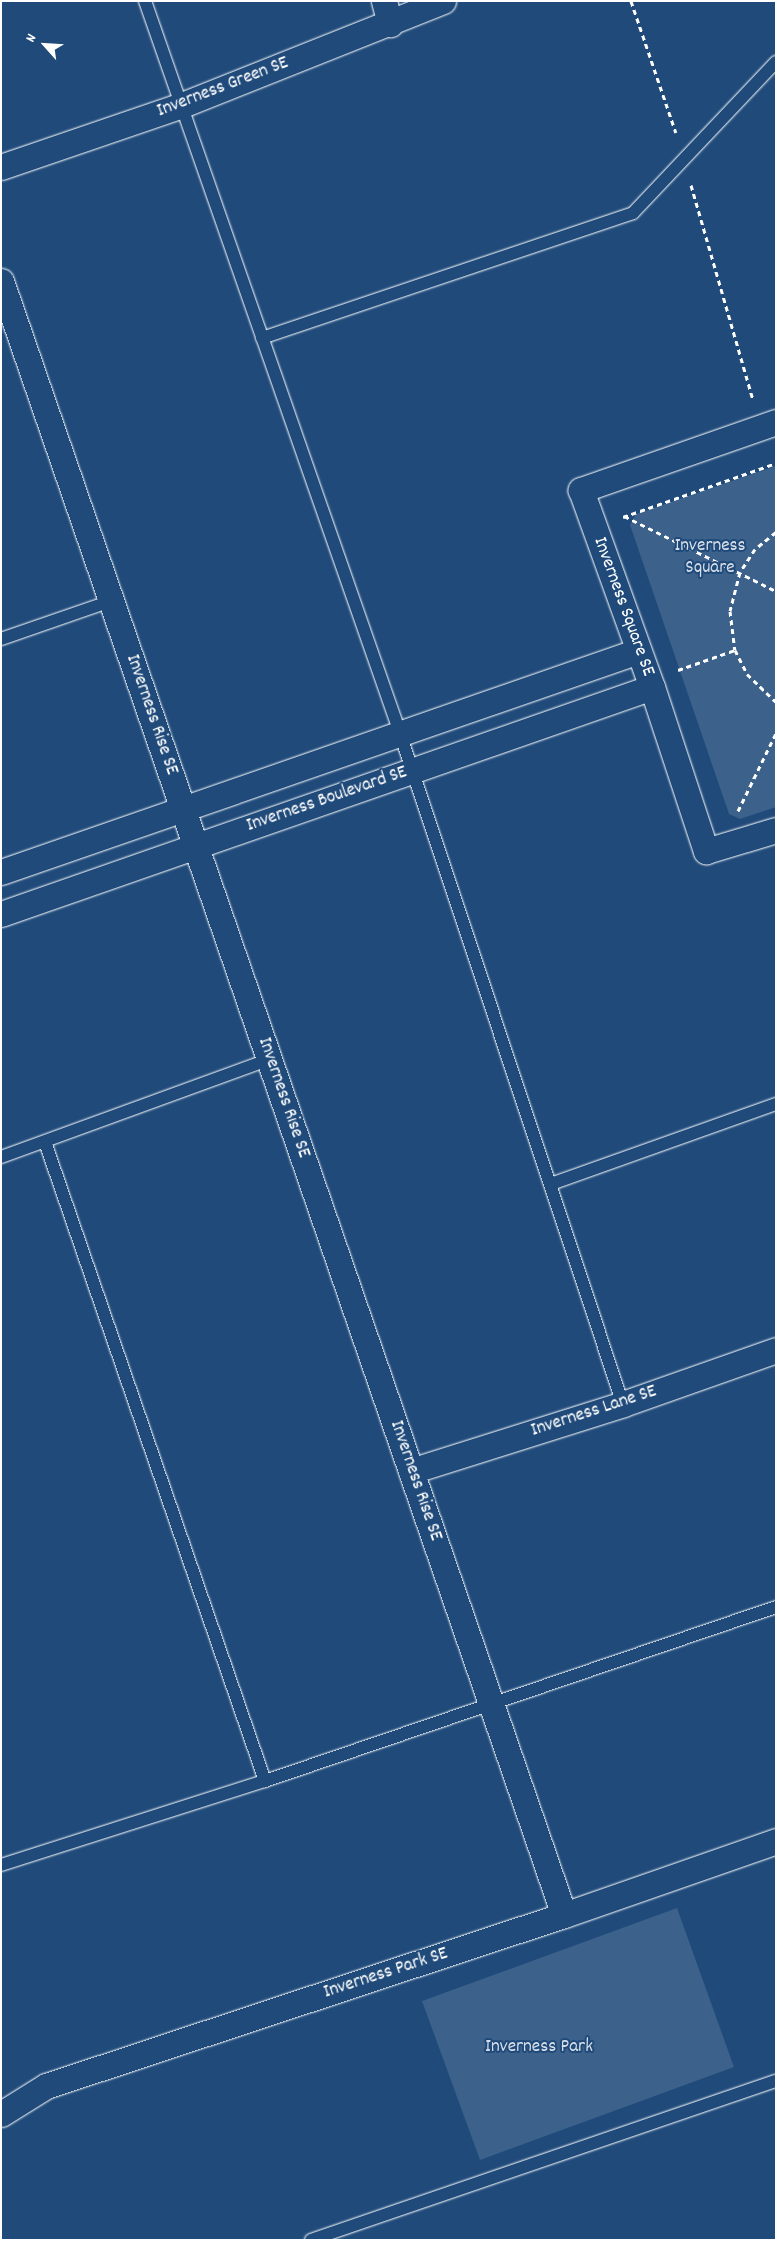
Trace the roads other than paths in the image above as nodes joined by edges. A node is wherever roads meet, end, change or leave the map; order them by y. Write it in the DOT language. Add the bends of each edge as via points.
graph roads {
  1 [pos="145,1"];
  2 [pos="442,1"];
  3 [pos="387,13"];
  4 [pos="776,62"];
  5 [pos="182,105"];
  6 [pos="1,167"];
  7 [pos="1,281"];
  8 [pos="262,338"];
  9 [pos="769,424"];
  10 [pos="112,601"];
  11 [pos="1,639"];
  12 [pos="638,651"];
  13 [pos="652,686"];
  14 [pos="400,734"];
  15 [pos="410,771"];
  16 [pos="184,808"];
  17 [pos="776,830"];
  18 [pos="196,846"];
  19 [pos="1,872"];
  20 [pos="1,914"];
  21 [pos="270,1059"];
  22 [pos="776,1104"];
  23 [pos="45,1142"];
  24 [pos="1,1157"];
  25 [pos="551,1184"];
  26 [pos="776,1350"];
  27 [pos="623,1404"];
  28 [pos="412,1471"];
  29 [pos="776,1607"];
  30 [pos="492,1705"];
  31 [pos="265,1781"];
  32 [pos="776,1841"];
  33 [pos="1,1865"];
  34 [pos="564,1915"];
  35 [pos="776,2082"];
  36 [pos="1,2114"];
  37 [pos="311,2240"];
  1 -- 5 [label="lane"];
  2 -- 3 [label="street, Inverness Green SE"];
  3 -- 5 [label="street, Inverness Green SE"];
  4 -- 8 [label="lane" via="633,213"];
  5 -- 6 [label="street, Inverness Green SE"];
  5 -- 8 [label="lane"];
  7 -- 10 [label="street, Inverness Rise SE"];
  8 -- 14 [label="lane"];
  9 -- 12 [label="street, Inverness Square SE" via="581,490"];
  10 -- 11 [label="lane"];
  10 -- 16 [label="street, Inverness Rise SE"];
  12 -- 13 [label="street, Inverness Square SE"];
  12 -- 14 [label="street, Inverness Boulevard SE"];
  13 -- 15 [label="street, Inverness Boulevard SE"];
  13 -- 17 [label="street, Inverness Square SE" via="706,852"];
  14 -- 15 [label="lane"];
  14 -- 16 [label="street, Inverness Boulevard SE"];
  15 -- 18 [label="street, Inverness Boulevard SE"];
  15 -- 25 [label="lane"];
  16 -- 18 [label="street, Inverness Rise SE"];
  16 -- 19 [label="street, Inverness Boulevard SE"];
  18 -- 20 [label="street, Inverness Boulevard SE"];
  18 -- 21 [label="street, Inverness Rise SE"];
  21 -- 23 [label="lane"];
  21 -- 28 [label="street, Inverness Rise SE"];
  22 -- 25 [label="lane"];
  23 -- 24 [label="lane"];
  23 -- 31 [label="lane"];
  25 -- 27 [label="lane"];
  26 -- 27 [label="street, Inverness Lane SE"];
  27 -- 28 [label="street, Inverness Lane SE"];
  28 -- 30 [label="street, Inverness Rise SE"];
  29 -- 30 [label="lane"];
  30 -- 31 [label="lane"];
  30 -- 34 [label="street, Inverness Rise SE"];
  31 -- 33 [label="lane"];
  32 -- 34 [label="street, Inverness Park SE"];
  34 -- 36 [label="street, Inverness Park SE" via="46,2086"];
  35 -- 37 [label="lane"];
}
